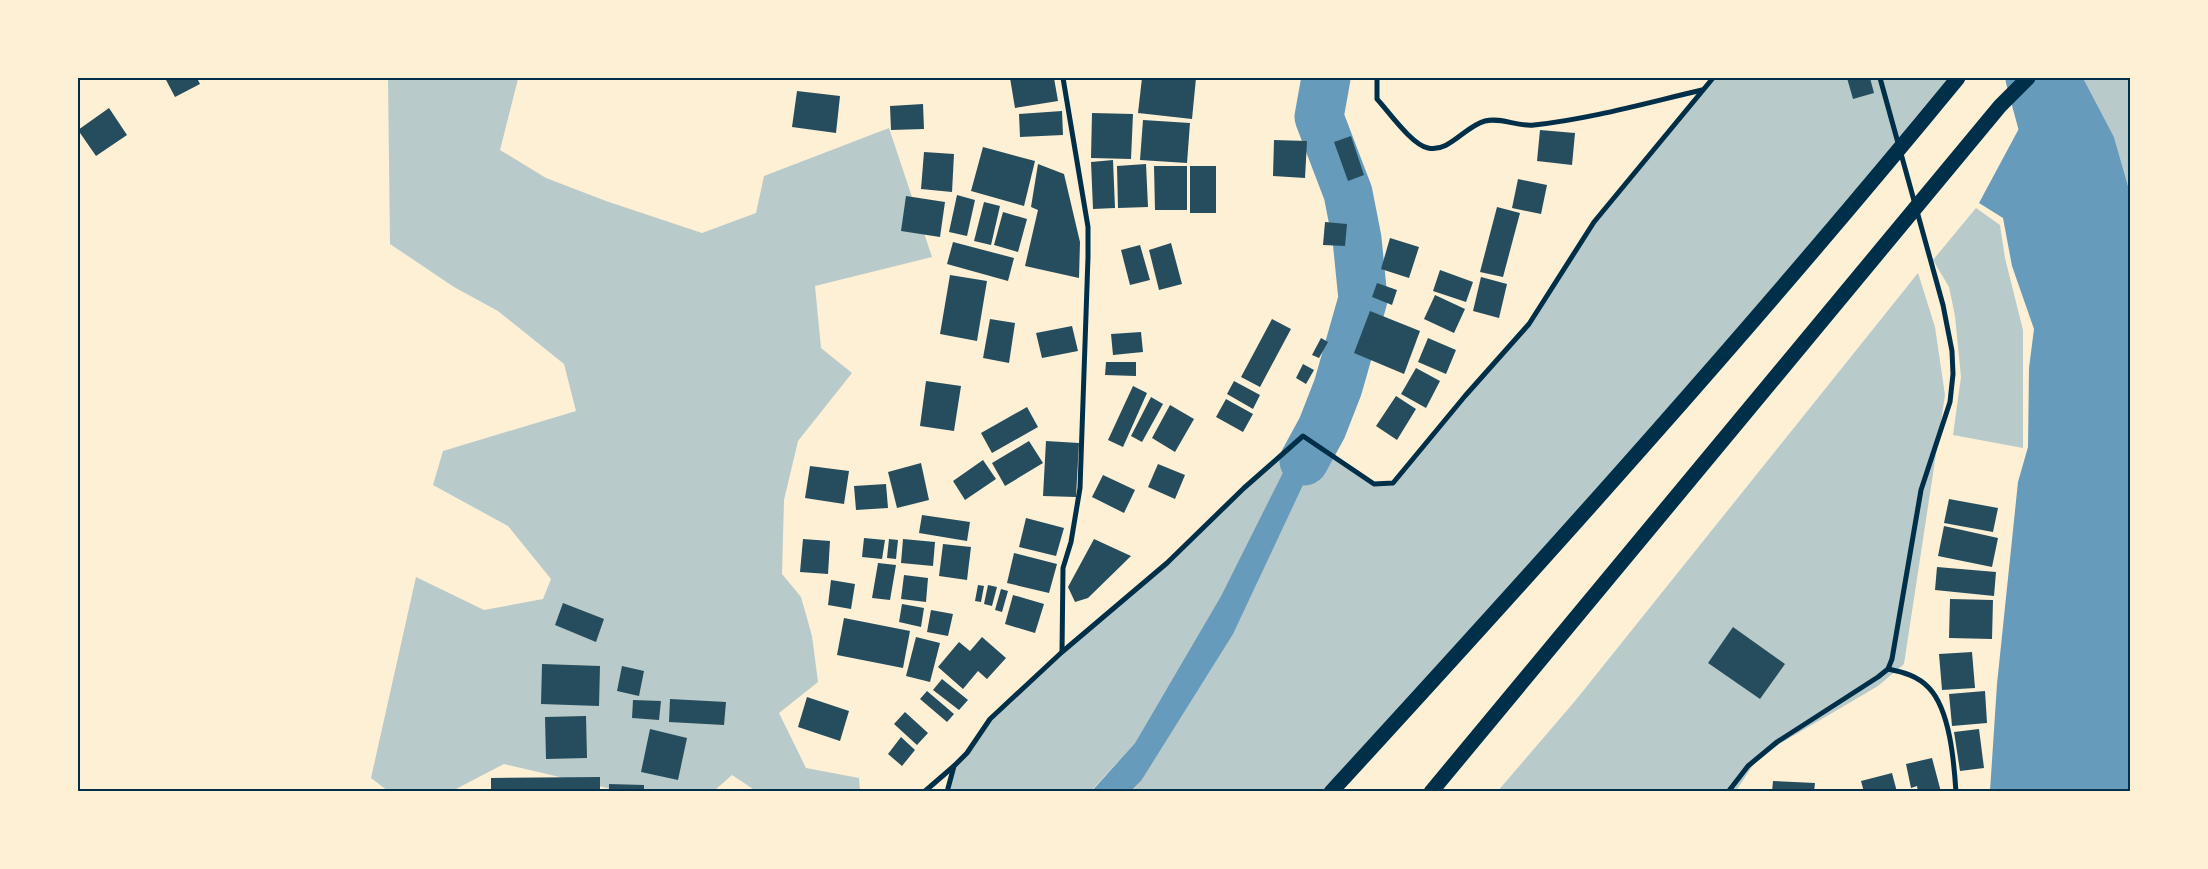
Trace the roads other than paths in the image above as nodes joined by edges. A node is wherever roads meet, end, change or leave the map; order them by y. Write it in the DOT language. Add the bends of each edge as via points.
graph roads {
  1 [pos="1063,78"];
  2 [pos="1377,78"];
  3 [pos="1713,78"];
  4 [pos="1880,78"];
  5 [pos="1958,78"];
  6 [pos="2028,78"];
  7 [pos="1702,90"];
  8 [pos="1062,652"];
  9 [pos="1888,668"];
  10 [pos="954,766"];
  11 [pos="924,792"];
  12 [pos="947,792"];
  13 [pos="1331,792"];
  14 [pos="1431,792"];
  15 [pos="1728,792"];
  16 [pos="1956,792"];
  1 -- 8 [label="street" via="1088,227 1088,257 1080,488 1063,568"];
  2 -- 7 [label="street" via="1377,99 1419,146 1431,149 1449,144 1483,121 1496,119 1531,126 1569,121"];
  3 -- 7 [label="street"];
  4 -- 9 [label="street" via="1943,305 1953,374 1950,402 1921,490 1899,626"];
  5 -- 13 [label="highway" via="1840,222 1567,534"];
  6 -- 14 [label="highway" via="2000,106"];
  7 -- 8 [label="street" via="1594,222 1529,324 1393,483 1374,484 1303,436 1167,563"];
  8 -- 10 [label="street" via="990,719"];
  9 -- 15 [label="street" via="1777,742 1748,766"];
  9 -- 16 [label="street" via="1918,678 1937,698 1949,738"];
  10 -- 11 [label="street"];
  10 -- 12 [label="street"];
}
